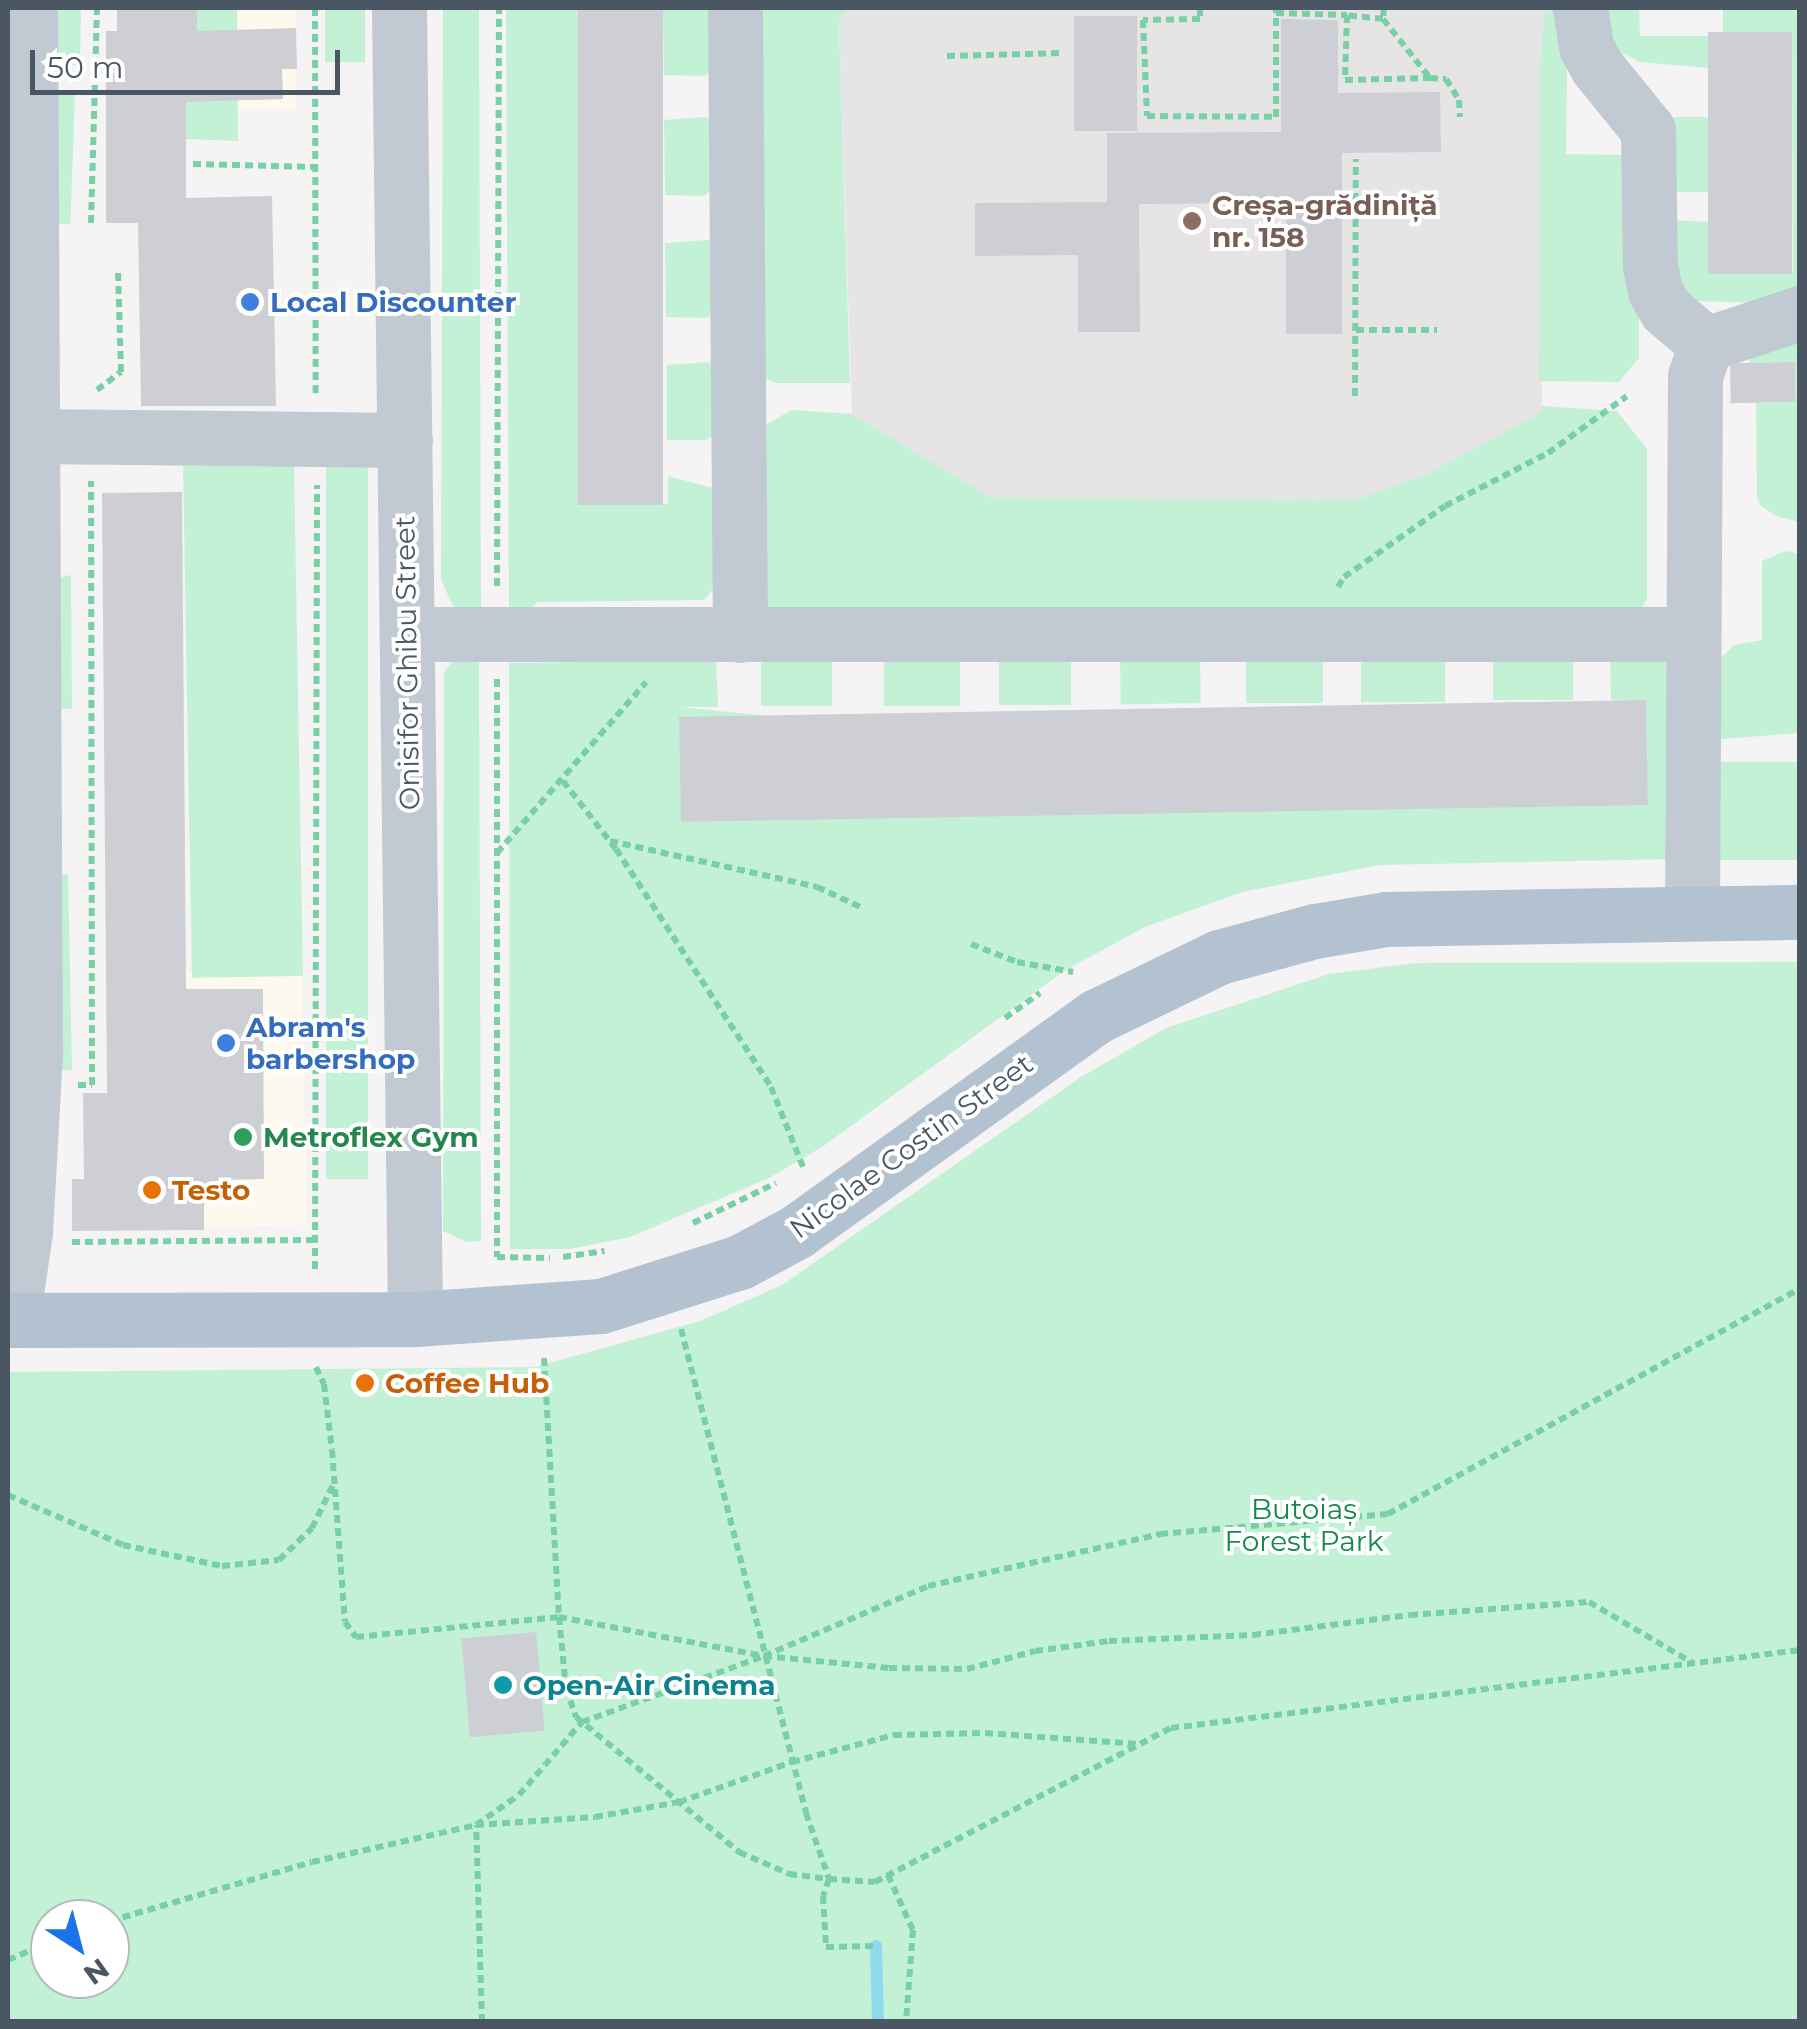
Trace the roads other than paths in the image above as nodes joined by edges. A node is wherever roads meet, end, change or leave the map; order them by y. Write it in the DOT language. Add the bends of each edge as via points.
graph roads {
  1 [pos="30,8"];
  2 [pos="399,8"];
  3 [pos="734,8"];
  4 [pos="1580,8"];
  5 [pos="1800,313"];
  6 [pos="1706,344"];
  7 [pos="30,436"];
  8 [pos="404,440"];
  9 [pos="407,634"];
  10 [pos="1693,634"];
  11 [pos="740,635"];
  12 [pos="1800,912"];
  13 [pos="1692,913"];
  14 [pos="16,1214"];
  15 [pos="415,1319"];
  16 [pos="10,1320"];
  1 -- 7 [label="street"];
  2 -- 8 [label="street, Onisifor Ghibu Street"];
  3 -- 11 [label="street"];
  4 -- 6 [label="street" via="1596,67 1648,130 1654,290 1666,310"];
  5 -- 6 [label="street"];
  6 -- 10 [label="street" via="1694,376"];
  7 -- 8 [label="street" via="317,459"];
  7 -- 14 [label="street" via="33,1085"];
  8 -- 9 [label="street, Onisifor Ghibu Street"];
  9 -- 11 [label="street"];
  9 -- 15 [label="street, Onisifor Ghibu Street"];
  10 -- 11 [label="street"];
  10 -- 13 [label="street"];
  12 -- 13 [label="main road, Nicolae Costin Street"];
  13 -- 15 [label="main road, Nicolae Costin Street" via="1387,919 1220,957 1097,1016 854,1193 740,1262 601,1306"];
  14 -- 16 [label="street"];
  15 -- 16 [label="main road, Nicolae Costin Street"];
}
